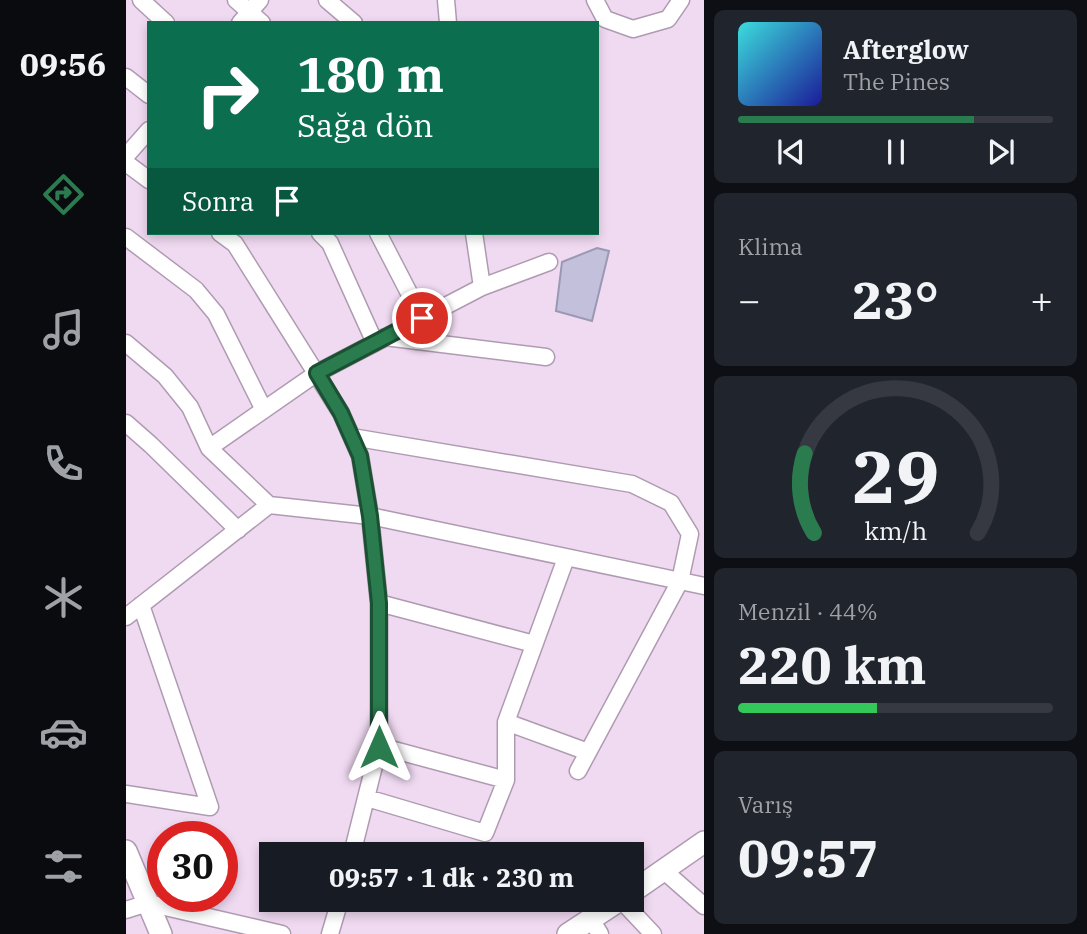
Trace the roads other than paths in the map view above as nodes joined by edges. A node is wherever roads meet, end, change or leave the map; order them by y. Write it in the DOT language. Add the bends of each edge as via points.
graph roads {
  1 [pos="141,0"];
  2 [pos="236,0"];
  3 [pos="327,0"];
  4 [pos="594,0"];
  5 [pos="681,0"];
  6 [pos="447,1"];
  7 [pos="253,14"];
  8 [pos="164,21"];
  9 [pos="352,21"];
  10 [pos="448,21"];
  11 [pos="126,77"];
  12 [pos="147,93"];
  13 [pos="147,132"];
  14 [pos="126,156"];
  15 [pos="126,163"];
  16 [pos="147,179"];
  17 [pos="223,235"];
  18 [pos="322,235"];
  19 [pos="379,235"];
  20 [pos="474,235"];
  21 [pos="126,237"];
  22 [pos="549,262"];
  23 [pos="482,287"];
  24 [pos="422,318"];
  25 [pos="380,340"];
  26 [pos="126,343"];
  27 [pos="546,357"];
  28 [pos="317,373"];
  29 [pos="264,410"];
  30 [pos="126,423"];
  31 [pos="352,437"];
  32 [pos="209,448"];
  33 [pos="269,505"];
  34 [pos="370,516"];
  35 [pos="238,530"];
  36 [pos="566,558"];
  37 [pos="680,582"];
  38 [pos="704,586"];
  39 [pos="379,603"];
  40 [pos="131,610"];
  41 [pos="534,644"];
  42 [pos="506,722"];
  43 [pos="379,747"];
  44 [pos="588,752"];
  45 [pos="578,771"];
  46 [pos="506,780"];
  47 [pos="126,794"];
  48 [pos="367,797"];
  49 [pos="355,842"];
  50 [pos="704,842"];
  51 [pos="126,850"];
  52 [pos="663,870"];
  53 [pos="644,883"];
  54 [pos="147,901"];
  55 [pos="147,903"];
  56 [pos="704,906"];
  57 [pos="126,909"];
  58 [pos="152,912"];
  59 [pos="187,912"];
  60 [pos="336,912"];
  61 [pos="610,912"];
  62 [pos="632,912"];
  63 [pos="596,927"];
  64 [pos="161,934"];
  65 [pos="282,934"];
  66 [pos="330,934"];
  67 [pos="568,934"];
  68 [pos="653,934"];
  1 -- 8 [label="street"];
  2 -- 7 [label="street"];
  3 -- 9 [label="street"];
  4 -- 5 [label="street" via="605,19 633,29 668,19"];
  6 -- 10 [label="street"];
  11 -- 12 [label="street"];
  13 -- 14 [label="street"];
  15 -- 16 [label="street"];
  17 -- 28 [label="street" via="235,244"];
  18 -- 25 [label="street"];
  19 -- 24 [label="street"];
  20 -- 23 [label="street"];
  21 -- 29 [label="street" via="196,290 216,314"];
  22 -- 23 [label="street"];
  23 -- 24 [label="street"];
  24 -- 25 [label="street"];
  25 -- 27 [label="street"];
  25 -- 28 [label="street"];
  26 -- 32 [label="street" via="165,376 190,407"];
  28 -- 29 [label="street"];
  28 -- 31 [label="street"];
  29 -- 32 [label="street"];
  30 -- 35 [label="street"];
  31 -- 34 [label="street" via="360,456"];
  31 -- 37 [label="street" via="632,484 671,503 690,534"];
  32 -- 33 [label="street"];
  33 -- 34 [label="street"];
  33 -- 35 [label="street"];
  34 -- 36 [label="street"];
  34 -- 39 [label="street"];
  35 -- 40 [label="street"];
  36 -- 37 [label="street"];
  36 -- 41 [label="street"];
  37 -- 38 [label="street"];
  37 -- 44 [label="street"];
  39 -- 41 [label="street"];
  39 -- 43 [label="street"];
  40 -- 47 [label="street" via="210,807"];
  41 -- 42 [label="street"];
  42 -- 44 [label="street"];
  42 -- 46 [label="street"];
  43 -- 46 [label="street"];
  43 -- 48 [label="street"];
  44 -- 45 [label="street"];
  46 -- 48 [label="street" via="485,833"];
  48 -- 49 [label="street"];
  50 -- 52 [label="street"];
  51 -- 54 [label="street"];
  52 -- 53 [label="street"];
  52 -- 56 [label="street"];
  55 -- 57 [label="street"];
  58 -- 64 [label="street"];
  59 -- 65 [label="street"];
  60 -- 66 [label="street"];
  61 -- 63 [label="street"];
  62 -- 68 [label="street"];
  63 -- 67 [label="street"];
}
